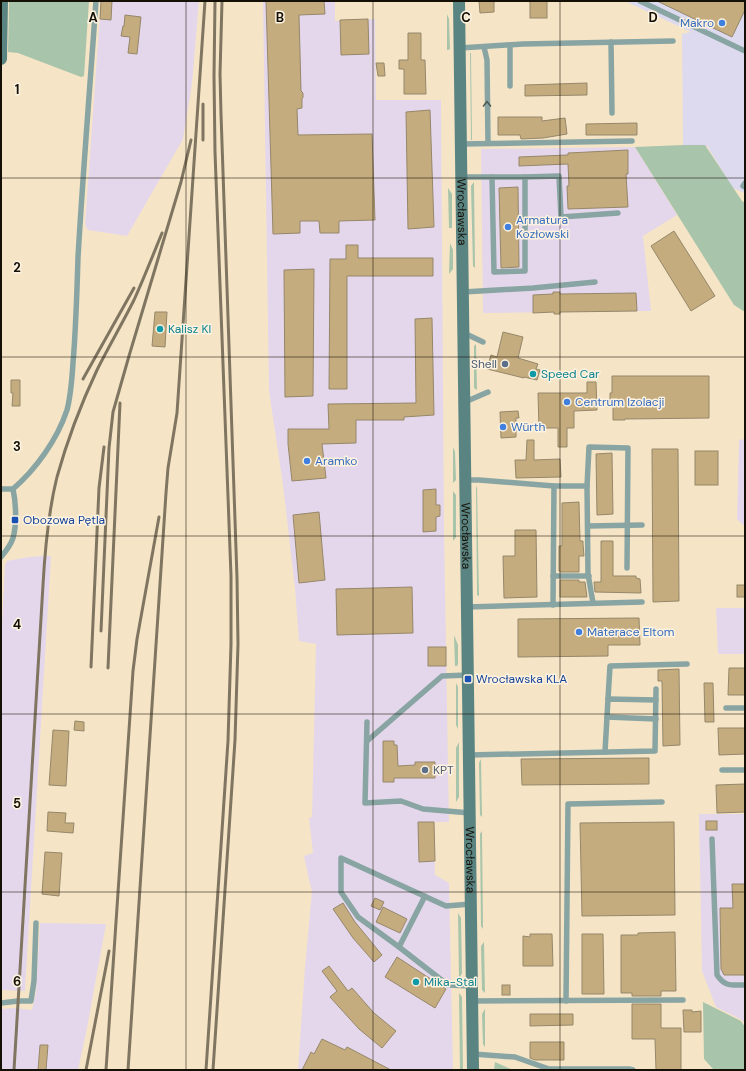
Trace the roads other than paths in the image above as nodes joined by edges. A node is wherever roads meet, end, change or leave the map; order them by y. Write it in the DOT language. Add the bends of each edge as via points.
graph roads {
  1 [pos="2,1"];
  2 [pos="96,1"];
  3 [pos="459,1"];
  4 [pos="640,1"];
  5 [pos="673,41"];
  6 [pos="610,42"];
  7 [pos="510,45"];
  8 [pos="484,46"];
  9 [pos="460,48"];
  10 [pos="745,51"];
  11 [pos="1,59"];
  12 [pos="510,86"];
  13 [pos="612,113"];
  14 [pos="632,141"];
  15 [pos="461,144"];
  16 [pos="488,144"];
  17 [pos="461,177"];
  18 [pos="492,177"];
  19 [pos="525,177"];
  20 [pos="745,183"];
  21 [pos="745,187"];
  22 [pos="618,214"];
  23 [pos="595,282"];
  24 [pos="463,292"];
  25 [pos="464,332"];
  26 [pos="484,342"];
  27 [pos="488,392"];
  28 [pos="464,402"];
  29 [pos="466,480"];
  30 [pos="554,486"];
  31 [pos="587,486"];
  32 [pos="1,489"];
  33 [pos="13,489"];
  34 [pos="628,525"];
  35 [pos="642,525"];
  36 [pos="588,526"];
  37 [pos="1,557"];
  38 [pos="627,568"];
  39 [pos="553,576"];
  40 [pos="589,576"];
  41 [pos="642,602"];
  42 [pos="593,604"];
  43 [pos="553,605"];
  44 [pos="467,607"];
  45 [pos="687,664"];
  46 [pos="468,675"];
  47 [pos="656,689"];
  48 [pos="608,699"];
  49 [pos="656,700"];
  50 [pos="726,708"];
  51 [pos="745,708"];
  52 [pos="607,717"];
  53 [pos="656,719"];
  54 [pos="367,722"];
  55 [pos="367,742"];
  56 [pos="605,752"];
  57 [pos="469,755"];
  58 [pos="722,770"];
  59 [pos="745,770"];
  60 [pos="662,802"];
  61 [pos="470,813"];
  62 [pos="712,838"];
  63 [pos="425,896"];
  64 [pos="471,904"];
  65 [pos="36,923"];
  66 [pos="399,947"];
  67 [pos="745,985"];
  68 [pos="472,986"];
  69 [pos="683,1000"];
  70 [pos="472,1001"];
  71 [pos="566,1001"];
  72 [pos="1,1003"];
  73 [pos="473,1054"];
  74 [pos="473,1070"];
  75 [pos="633,1070"];
  1 -- 11 [label="street"];
  2 -- 33 [label="lane" via="69,398 64,417 48,448 29,474"];
  3 -- 9 [label="street, Wrocławska"];
  4 -- 10 [label="lane"];
  5 -- 6 [label="lane"];
  6 -- 7 [label="lane"];
  6 -- 13 [label="lane"];
  7 -- 8 [label="lane"];
  7 -- 12 [label="lane"];
  8 -- 9 [label="lane"];
  16 -- 8 [label="lane, one-way" via="487,60"];
  9 -- 15 [label="street, Wrocławska"];
  14 -- 16 [label="lane"];
  15 -- 16 [label="lane"];
  15 -- 17 [label="street, Wrocławska"];
  17 -- 18 [label="lane"];
  17 -- 24 [label="street, Wrocławska"];
  18 -- 19 [label="lane"];
  18 -- 19 [label="lane" via="494,272 525,271"];
  19 -- 22 [label="lane" via="559,176 561,217"];
  20 -- 21 [label="lane"];
  23 -- 24 [label="lane"];
  24 -- 25 [label="street, Wrocławska"];
  25 -- 26 [label="lane"];
  25 -- 28 [label="street, Wrocławska"];
  27 -- 28 [label="lane"];
  28 -- 29 [label="street, Wrocławska"];
  29 -- 30 [label="lane"];
  29 -- 44 [label="street, Wrocławska"];
  30 -- 31 [label="lane"];
  30 -- 39 [label="lane"];
  31 -- 34 [label="lane" via="589,447 628,448"];
  31 -- 36 [label="lane"];
  32 -- 33 [label="lane"];
  33 -- 37 [label="lane" via="16,508 14,531 11,543"];
  34 -- 35 [label="lane"];
  34 -- 36 [label="lane"];
  34 -- 38 [label="lane"];
  36 -- 40 [label="lane"];
  39 -- 40 [label="lane"];
  39 -- 43 [label="lane"];
  40 -- 42 [label="lane"];
  41 -- 42 [label="lane"];
  42 -- 43 [label="lane"];
  43 -- 44 [label="lane"];
  44 -- 46 [label="street, Wrocławska"];
  45 -- 48 [label="lane" via="610,666"];
  46 -- 55 [label="lane" via="442,676"];
  46 -- 57 [label="street, Wrocławska"];
  47 -- 49 [label="lane"];
  48 -- 49 [label="lane"];
  48 -- 52 [label="lane"];
  49 -- 53 [label="lane"];
  50 -- 51 [label="lane"];
  52 -- 53 [label="lane"];
  52 -- 56 [label="lane"];
  53 -- 56 [label="lane" via="655,751"];
  54 -- 55 [label="lane"];
  55 -- 61 [label="lane" via="365,803 401,801 423,809"];
  56 -- 57 [label="lane"];
  57 -- 61 [label="street, Wrocławska"];
  58 -- 59 [label="lane"];
  60 -- 71 [label="lane" via="568,804"];
  61 -- 64 [label="street, Wrocławska"];
  62 -- 67 [label="lane" via="717,975 722,982 730,985"];
  63 -- 64 [label="lane" via="446,906"];
  63 -- 66 [label="lane"];
  63 -- 66 [label="lane" via="341,858 341,892 358,918"];
  64 -- 68 [label="street, Wrocławska"];
  65 -- 72 [label="lane" via="31,1001"];
  66 -- 68 [label="lane" via="448,985"];
  68 -- 70 [label="street, Wrocławska"];
  69 -- 71 [label="lane"];
  70 -- 71 [label="lane"];
  70 -- 73 [label="street, Wrocławska"];
  73 -- 74 [label="street, Wrocławska"];
  73 -- 75 [label="lane" via="516,1058 549,1069"];
}
